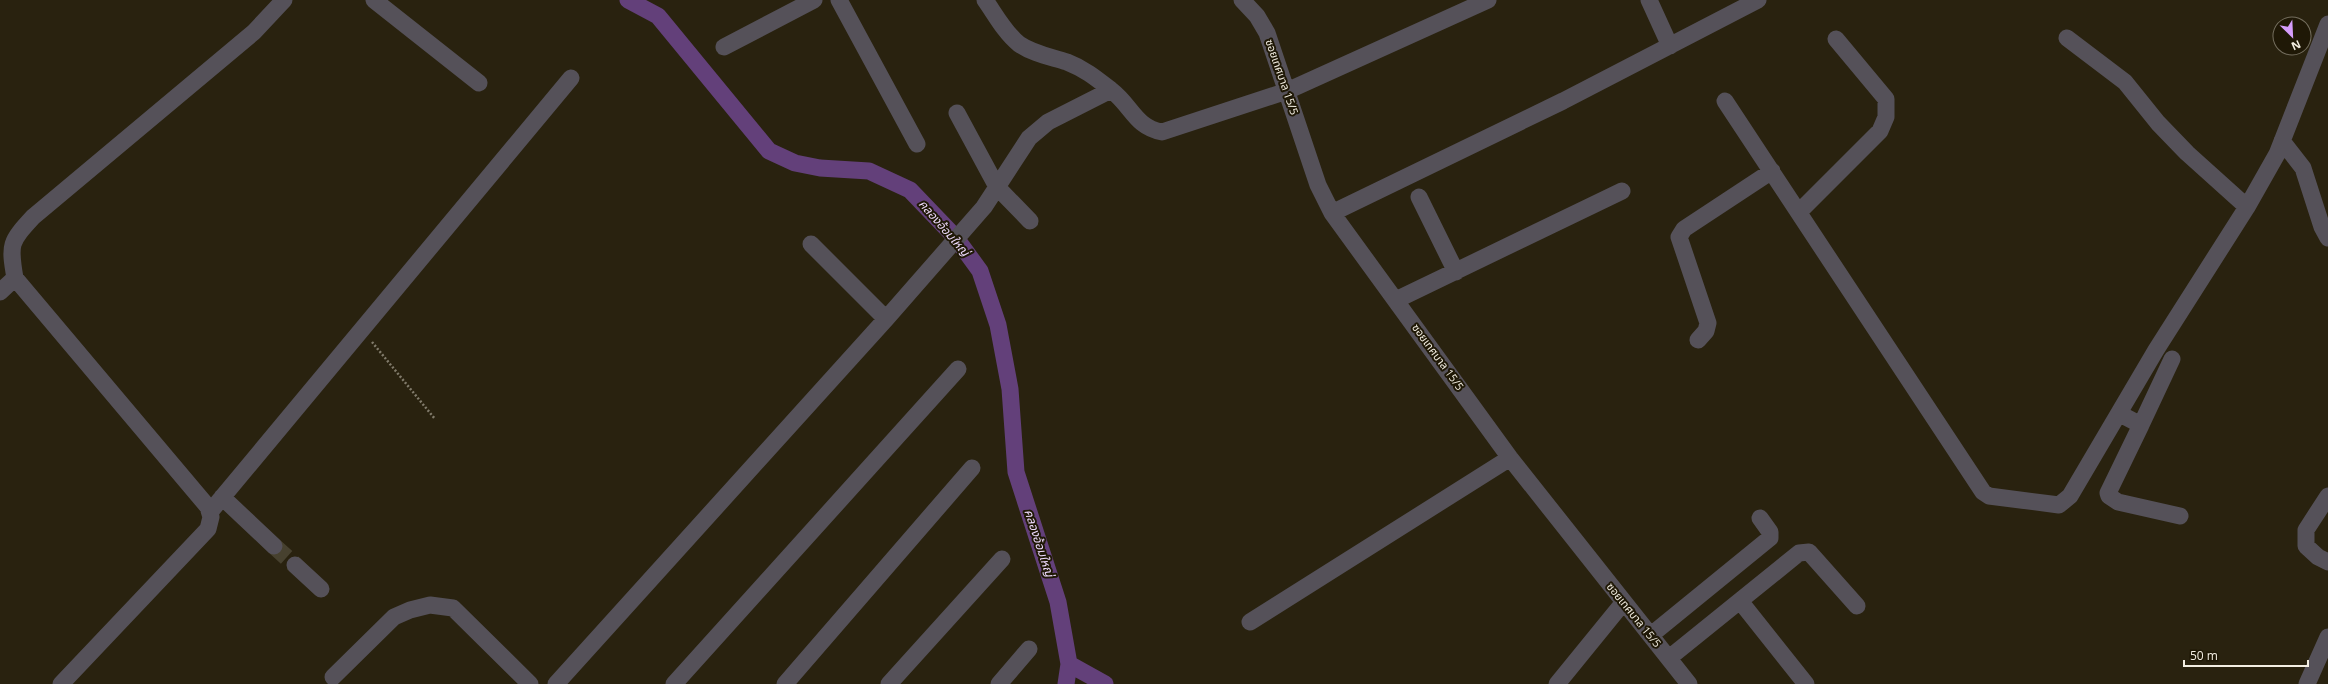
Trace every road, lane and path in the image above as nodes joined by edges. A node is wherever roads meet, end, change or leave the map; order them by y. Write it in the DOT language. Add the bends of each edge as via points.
graph roads {
  1 [pos="284,0"];
  2 [pos="374,0"];
  3 [pos="814,0"];
  4 [pos="839,0"];
  5 [pos="985,0"];
  6 [pos="1242,0"];
  7 [pos="1488,0"];
  8 [pos="1648,0"];
  9 [pos="1758,0"];
  10 [pos="2328,24"];
  11 [pos="2067,38"];
  12 [pos="1836,39"];
  13 [pos="1670,46"];
  14 [pos="724,47"];
  15 [pos="571,78"];
  16 [pos="479,83"];
  17 [pos="1111,90"];
  18 [pos="1287,91"];
  19 [pos="1725,101"];
  20 [pos="957,113"];
  21 [pos="2282,141"];
  22 [pos="917,144"];
  23 [pos="1772,171"];
  24 [pos="997,187"];
  25 [pos="1622,191"];
  26 [pos="1419,197"];
  27 [pos="2247,207"];
  28 [pos="1332,212"];
  29 [pos="1799,212"];
  30 [pos="1030,221"];
  31 [pos="2328,238"];
  32 [pos="0,240"];
  33 [pos="811,244"];
  34 [pos="10,253"];
  35 [pos="1456,272"];
  36 [pos="15,278"];
  37 [pos="0,292"];
  38 [pos="1396,300"];
  39 [pos="886,319"];
  40 [pos="362,330"];
  41 [pos="1698,340"];
  42 [pos="2172,359"];
  43 [pos="958,369"];
  44 [pos="2120,414"];
  45 [pos="435,419"];
  46 [pos="2141,425"];
  47 [pos="1510,458"];
  48 [pos="972,468"];
  49 [pos="2328,496"];
  50 [pos="222,497"];
  51 [pos="210,512"];
  52 [pos="2180,516"];
  53 [pos="1760,518"];
  54 [pos="274,546"];
  55 [pos="1002,559"];
  56 [pos="2328,562"];
  57 [pos="295,565"];
  58 [pos="2312,567"];
  59 [pos="2328,573"];
  60 [pos="321,589"];
  61 [pos="1740,601"];
  62 [pos="1623,602"];
  63 [pos="1857,606"];
  64 [pos="1250,622"];
  65 [pos="1651,635"];
  66 [pos="2328,637"];
  67 [pos="1029,648"];
  68 [pos="1669,658"];
  69 [pos="333,677"];
  70 [pos="61,684"];
  71 [pos="530,684"];
  72 [pos="556,684"];
  73 [pos="674,684"];
  74 [pos="785,684"];
  75 [pos="889,684"];
  76 [pos="998,684"];
  77 [pos="1557,684"];
  78 [pos="1689,684"];
  79 [pos="1806,684"];
  80 [pos="2307,684"];
  1 -- 34 [label="street" via="254,32 33,217 14,237"];
  2 -- 16 [label="street"];
  3 -- 14 [label="street"];
  4 -- 22 [label="street"];
  5 -- 17 [label="street" via="1012,38 1020,45 1088,72"];
  6 -- 18 [label="street, ซอยเทศบาล 15/5" via="1263,24"];
  7 -- 18 [label="street"];
  8 -- 13 [label="street"];
  9 -- 13 [label="street"];
  10 -- 21 [label="street"];
  11 -- 27 [label="street" via="2125,82 2182,148"];
  12 -- 29 [label="street" via="1886,99 1886,117 1880,131"];
  13 -- 28 [label="street" via="1563,101"];
  15 -- 40 [label="street"];
  17 -- 18 [label="street" via="1148,129 1162,132"];
  17 -- 24 [label="street" via="1048,122 1029,138"];
  18 -- 28 [label="street, ซอยเทศบาล 15/5" via="1318,185"];
  19 -- 23 [label="street"];
  20 -- 24 [label="street"];
  21 -- 27 [label="street"];
  21 -- 31 [label="street" via="2303,168"];
  23 -- 29 [label="street"];
  23 -- 41 [label="street" via="1684,229 1679,237 1708,323 1706,332"];
  24 -- 30 [label="street"];
  24 -- 39 [label="street" via="984,207"];
  25 -- 35 [label="street"];
  26 -- 35 [label="street"];
  27 -- 44 [label="street" via="2156,350"];
  28 -- 38 [label="street, ซอยเทศบาล 15/5"];
  29 -- 44 [label="street" via="1983,492 1990,496 2059,506 2070,496"];
  32 -- 34 [label="street"];
  33 -- 39 [label="street"];
  34 -- 36 [label="street"];
  35 -- 38 [label="street"];
  36 -- 37 [label="street"];
  36 -- 51 [label="street"];
  38 -- 47 [label="street, ซอยเทศบาล 15/5"];
  39 -- 72 [label="street"];
  40 -- 45 [label="path"];
  40 -- 50 [label="street"];
  42 -- 46 [label="street"];
  43 -- 73 [label="street"];
  44 -- 46 [label="street"];
  46 -- 52 [label="street" via="2108,492 2109,496 2118,502"];
  47 -- 62 [label="street, ซอยเทศบาล 15/5"];
  47 -- 64 [label="street"];
  48 -- 74 [label="street"];
  49 -- 56 [label="street" via="2306,530 2306,546"];
  50 -- 51 [label="street"];
  50 -- 54 [label="street"];
  51 -- 70 [label="street" via="211,523 208,529"];
  53 -- 65 [label="street" via="1770,532 1770,538"];
  55 -- 75 [label="street"];
  57 -- 60 [label="street"];
  58 -- 59 [label="street"];
  61 -- 63 [label="street" via="1798,553 1809,552"];
  61 -- 68 [label="street"];
  61 -- 79 [label="street"];
  62 -- 65 [label="street, ซอยเทศบาล 15/5"];
  62 -- 77 [label="street"];
  65 -- 68 [label="street, ซอยเทศบาล 15/5"];
  66 -- 80 [label="street"];
  67 -- 76 [label="street"];
  68 -- 78 [label="street, ซอยเทศบาล 15/5"];
  69 -- 71 [label="street" via="394,617 430,604 453,608"];
}
